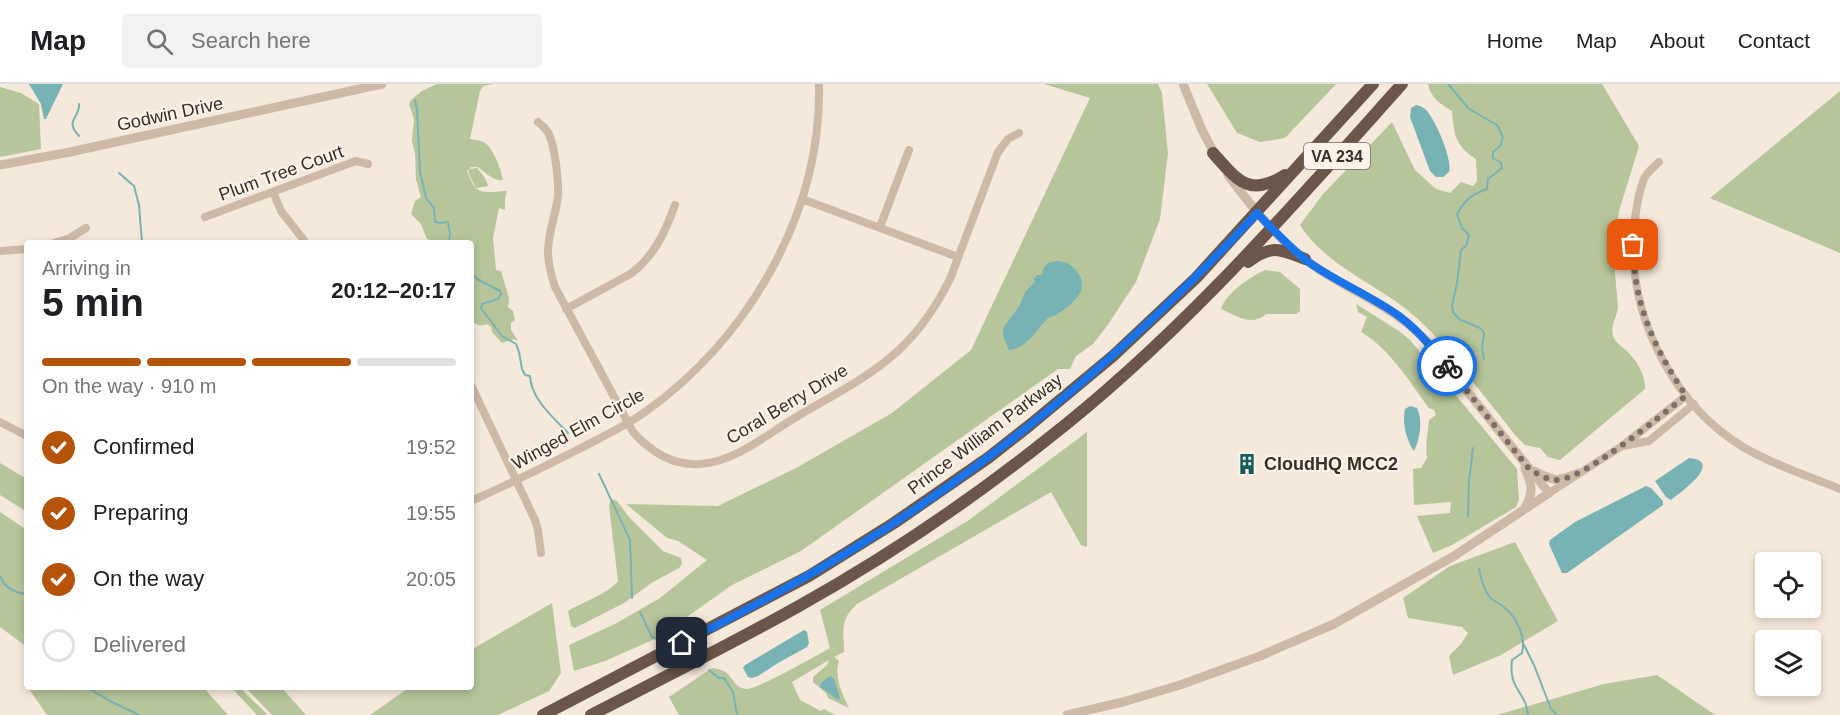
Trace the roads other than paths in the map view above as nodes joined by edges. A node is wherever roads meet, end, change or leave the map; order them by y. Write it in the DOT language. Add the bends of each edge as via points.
graph roads {
  1 [pos="382,84"];
  2 [pos="819,84"];
  3 [pos="1184,84"];
  4 [pos="1373,84"];
  5 [pos="1402,84"];
  6 [pos="538,122"];
  7 [pos="1019,133"];
  8 [pos="909,150"];
  9 [pos="1213,153"];
  10 [pos="1659,162"];
  11 [pos="368,164"];
  12 [pos="0,165"];
  13 [pos="1299,166"];
  14 [pos="273,192"];
  15 [pos="802,199"];
  16 [pos="675,205"];
  17 [pos="1257,213"];
  18 [pos="205,217"];
  19 [pos="880,227"];
  20 [pos="86,228"];
  21 [pos="1272,229"];
  22 [pos="64,240"];
  23 [pos="304,240"];
  24 [pos="24,249"];
  25 [pos="0,251"];
  26 [pos="958,257"];
  27 [pos="1305,260"];
  28 [pos="1223,280"];
  29 [pos="567,309"];
  30 [pos="474,392"];
  31 [pos="1686,396"];
  32 [pos="1694,405"];
  33 [pos="0,422"];
  34 [pos="628,422"];
  35 [pos="24,434"];
  36 [pos="1622,446"];
  37 [pos="1522,460"];
  38 [pos="1530,470"];
  39 [pos="1579,473"];
  40 [pos="515,481"];
  41 [pos="1840,489"];
  42 [pos="1549,493"];
  43 [pos="474,500"];
  44 [pos="1524,509"];
  45 [pos="541,553"];
  46 [pos="543,715"];
  47 [pos="591,715"];
  48 [pos="1067,715"];
  1 -- 12 [label="street, Godwin Drive"];
  2 -- 15 [label="street, Winged Elm Circle" via="816,134"];
  3 -- 9 [label="street"];
  4 -- 13 [label="highway, Prince William Parkway / VA 234"];
  5 -- 21 [label="highway, VA 234"];
  6 -- 29 [label="street, Coral Berry Drive" via="551,140 558,185 549,233 549,263 555,287"];
  7 -- 26 [label="street, Coral Berry Drive" via="998,152"];
  8 -- 19 [label="street"];
  9 -- 13 [label="highway" via="1236,177 1253,185 1270,184"];
  9 -- 17 [label="street"];
  10 -- 31 [label="street" via="1644,177 1637,207 1633,231 1635,278 1650,333"];
  11 -- 14 [label="street, Plum Tree Court" via="356,161"];
  13 -- 17 [label="highway, Prince William Parkway / VA 234"];
  14 -- 18 [label="street, Plum Tree Court"];
  14 -- 23 [label="street" via="287,220"];
  15 -- 19 [label="street"];
  15 -- 34 [label="street, Winged Elm Circle" via="775,263 732,331 679,385"];
  16 -- 29 [label="street" via="658,244 641,266"];
  17 -- 21 [label="street"];
  17 -- 46 [label="highway, Prince William Parkway / VA 234" via="1196,278 1113,356 945,489 800,581"];
  19 -- 26 [label="street"];
  20 -- 22 [label="street"];
  21 -- 27 [label="street"];
  21 -- 28 [label="highway, VA 234"];
  24 -- 25 [label="street"];
  26 -- 34 [label="street, Coral Berry Drive" via="933,310 901,348 871,372 741,450 715,462 681,463 651,450"];
  27 -- 28 [label="highway" via="1269,249"];
  27 -- 37 [label="street" via="1386,307 1413,328"];
  28 -- 47 [label="highway, VA 234" via="1099,397 1048,440 945,515 801,605"];
  29 -- 34 [label="street, Coral Berry Drive"];
  30 -- 40 [label="street"];
  31 -- 32 [label="street"];
  31 -- 36 [label="street"];
  32 -- 36 [label="street" via="1649,441"];
  32 -- 41 [label="street" via="1741,445"];
  33 -- 35 [label="street"];
  34 -- 40 [label="street, Winged Elm Circle"];
  36 -- 39 [label="street"];
  37 -- 38 [label="street"];
  37 -- 44 [label="street" via="1532,487"];
  38 -- 39 [label="street" via="1554,480"];
  38 -- 42 [label="street"];
  39 -- 42 [label="street"];
  40 -- 43 [label="street, Winged Elm Circle"];
  40 -- 45 [label="street" via="535,520"];
  42 -- 44 [label="street"];
  44 -- 48 [label="street" via="1454,556 1334,624 1260,657 1180,685"];
}
